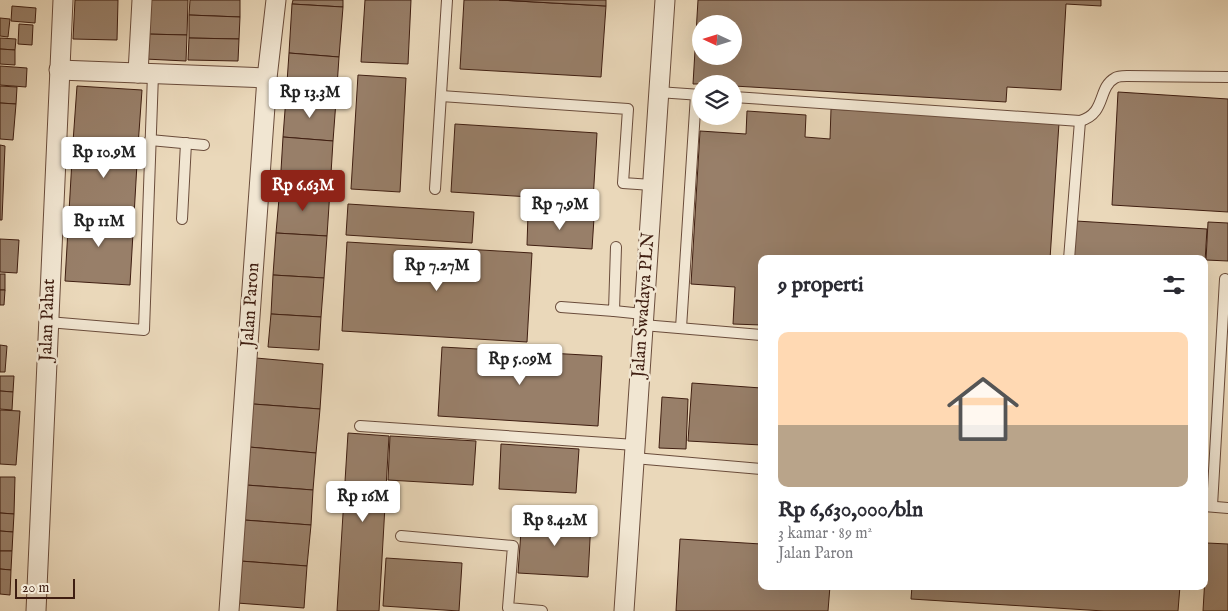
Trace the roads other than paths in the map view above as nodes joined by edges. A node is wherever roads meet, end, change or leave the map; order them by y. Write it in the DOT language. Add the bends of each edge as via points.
graph roads {
  1 [pos="63,0"];
  2 [pos="142,0"];
  3 [pos="276,0"];
  4 [pos="447,0"];
  5 [pos="665,0"];
  6 [pos="59,70"];
  7 [pos="145,73"];
  8 [pos="1228,77"];
  9 [pos="267,78"];
  10 [pos="658,92"];
  11 [pos="692,94"];
  12 [pos="441,96"];
  13 [pos="742,99"];
  14 [pos="1080,121"];
  15 [pos="697,125"];
  16 [pos="150,140"];
  17 [pos="186,143"];
  18 [pos="204,145"];
  19 [pos="652,185"];
  20 [pos="435,189"];
  21 [pos="182,219"];
  22 [pos="616,247"];
  23 [pos="1069,255"];
  24 [pos="1225,279"];
  25 [pos="561,307"];
  26 [pos="614,311"];
  27 [pos="643,320"];
  28 [pos="48,322"];
  29 [pos="681,328"];
  30 [pos="758,335"];
  31 [pos="360,426"];
  32 [pos="634,452"];
  33 [pos="758,469"];
  34 [pos="1208,506"];
  35 [pos="1228,508"];
  36 [pos="401,536"];
  37 [pos="36,611"];
  38 [pos="229,611"];
  39 [pos="542,611"];
  40 [pos="624,611"];
  1 -- 6 [label="street, Jalan Pahat"];
  2 -- 7 [label="street"];
  3 -- 9 [label="street, Jalan Paron"];
  4 -- 12 [label="lane"];
  5 -- 10 [label="street, Jalan Swadaya PLN"];
  6 -- 7 [label="street"];
  6 -- 28 [label="street, Jalan Pahat"];
  7 -- 9 [label="street"];
  7 -- 16 [label="lane"];
  8 -- 14 [label="lane" via="1115,78 1107,85 1090,118"];
  9 -- 38 [label="street, Jalan Paron"];
  10 -- 11 [label="lane"];
  10 -- 19 [label="street, Jalan Swadaya PLN"];
  12 -- 19 [label="lane" via="628,109 623,183"];
  12 -- 20 [label="lane"];
  13 -- 14 [label="lane"];
  14 -- 23 [label="lane"];
  15 -- 29 [label="lane"];
  16 -- 17 [label="lane"];
  16 -- 28 [label="lane" via="144,330"];
  17 -- 18 [label="lane"];
  17 -- 21 [label="lane"];
  19 -- 27 [label="street, Jalan Swadaya PLN"];
  22 -- 26 [label="lane"];
  24 -- 34 [label="lane"];
  25 -- 26 [label="lane"];
  26 -- 27 [label="lane"];
  27 -- 29 [label="lane"];
  27 -- 32 [label="street, Jalan Swadaya PLN"];
  28 -- 37 [label="street, Jalan Pahat"];
  29 -- 30 [label="lane"];
  31 -- 32 [label="lane"];
  32 -- 33 [label="lane"];
  32 -- 40 [label="street, Jalan Swadaya PLN"];
  34 -- 35 [label="lane"];
  36 -- 39 [label="lane" via="513,546 508,608"];
}
